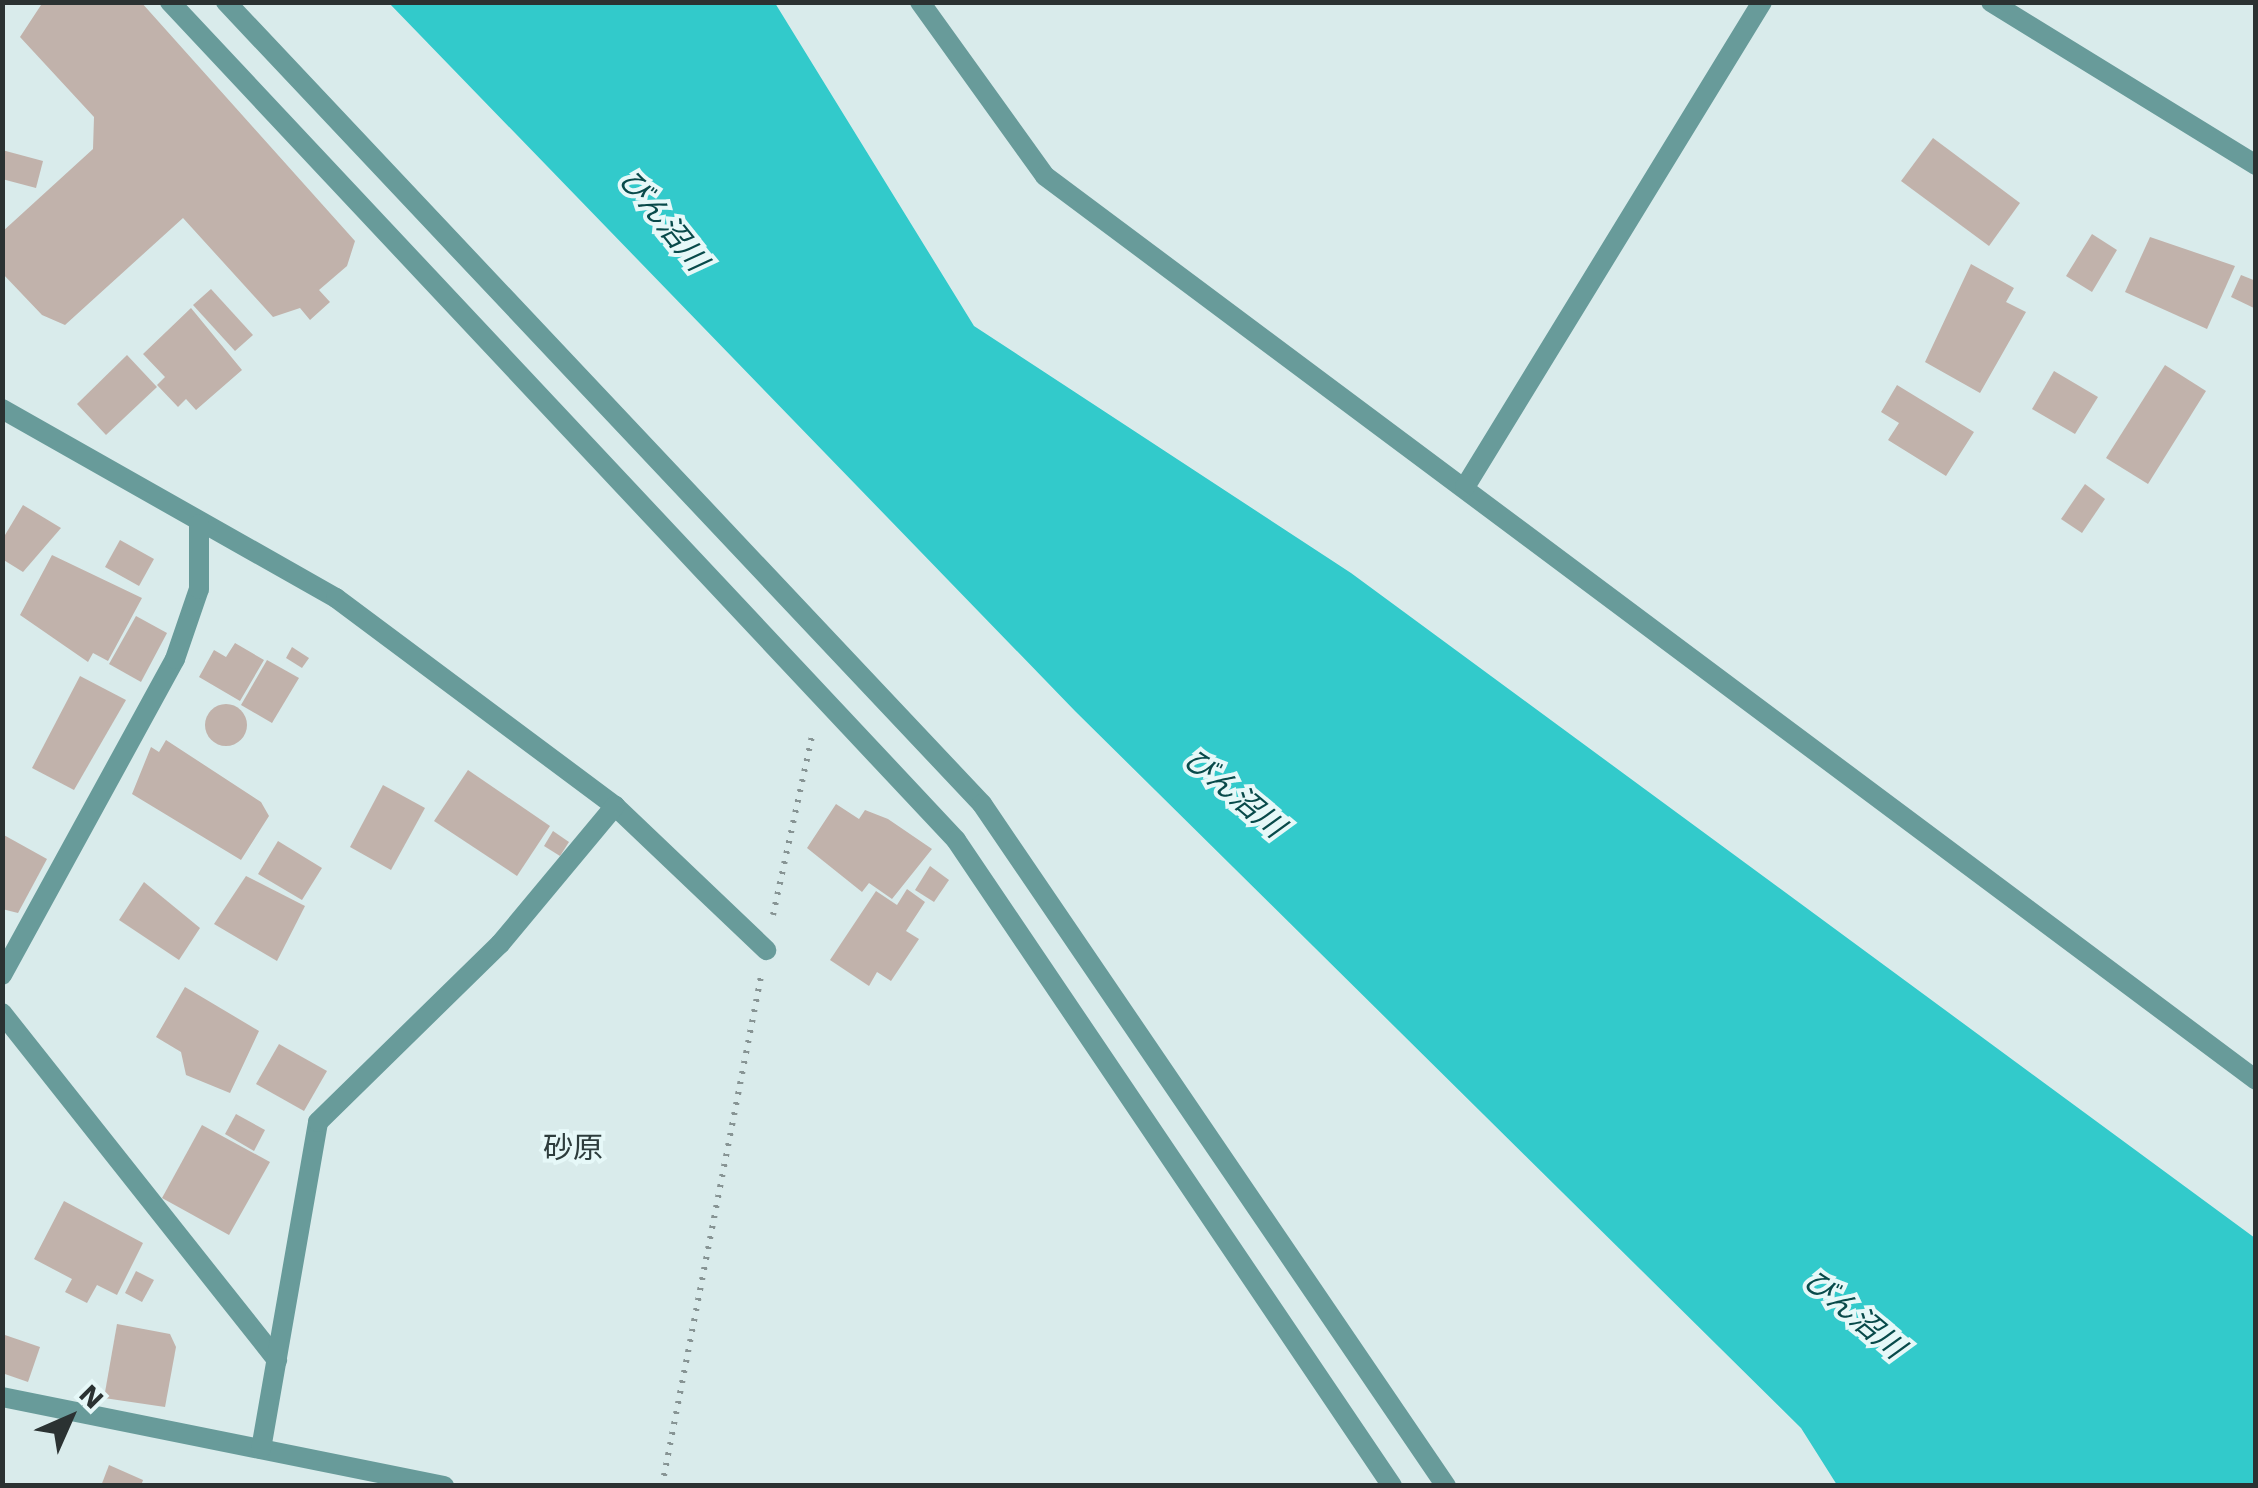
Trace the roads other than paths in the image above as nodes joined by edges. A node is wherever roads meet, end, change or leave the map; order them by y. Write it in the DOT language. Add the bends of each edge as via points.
graph roads {
  1 [pos="170,2"];
  2 [pos="226,2"];
  3 [pos="920,2"];
  4 [pos="1762,2"];
  5 [pos="1990,2"];
  6 [pos="2256,165"];
  7 [pos="2,409"];
  8 [pos="1464,487"];
  9 [pos="199,524"];
  10 [pos="615,806"];
  11 [pos="766,950"];
  12 [pos="2,975"];
  13 [pos="2,1013"];
  14 [pos="2256,1080"];
  15 [pos="277,1360"];
  16 [pos="2,1396"];
  17 [pos="262,1448"];
  18 [pos="444,1486"];
  19 [pos="1392,1486"];
  20 [pos="1446,1486"];
  1 -- 19 [label="street" via="956,840"];
  2 -- 20 [label="street" via="982,804"];
  3 -- 8 [label="street" via="1046,176"];
  4 -- 8 [label="street"];
  5 -- 6 [label="street"];
  7 -- 9 [label="street"];
  8 -- 14 [label="street"];
  9 -- 10 [label="street" via="336,598"];
  9 -- 12 [label="street" via="199,589 175,659"];
  10 -- 11 [label="street"];
  10 -- 15 [label="street" via="500,944 318,1122"];
  13 -- 15 [label="street"];
  15 -- 17 [label="street"];
  16 -- 17 [label="street"];
  17 -- 18 [label="street"];
}
